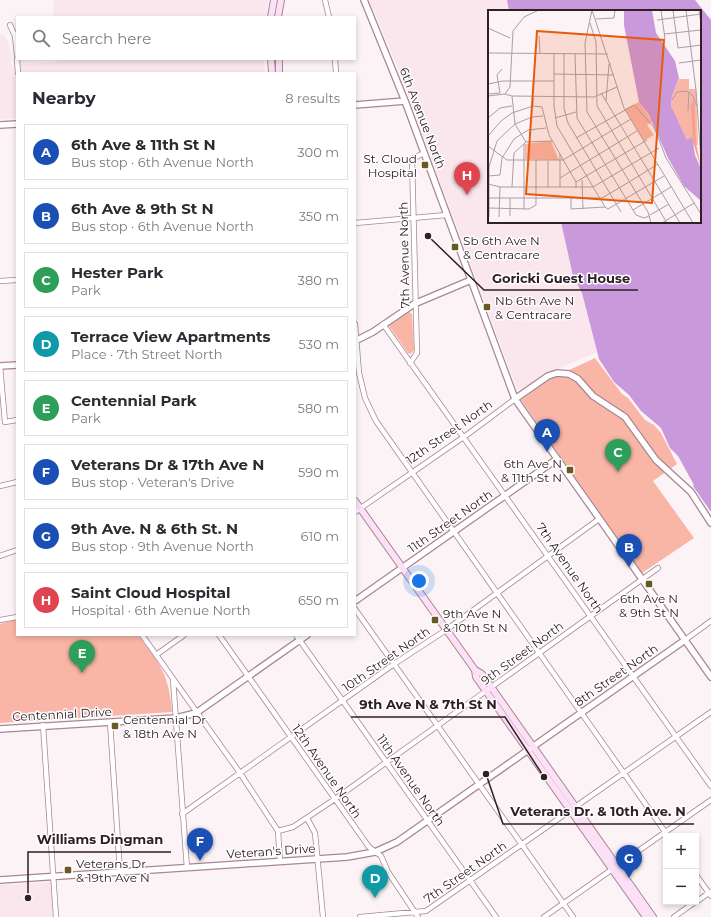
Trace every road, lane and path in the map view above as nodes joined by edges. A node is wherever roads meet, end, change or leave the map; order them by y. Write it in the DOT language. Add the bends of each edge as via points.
graph roads {
  1 [pos="274,0"];
  2 [pos="281,0"];
  3 [pos="325,0"];
  4 [pos="364,0"];
  5 [pos="271,16"];
  6 [pos="278,16"];
  7 [pos="329,16"];
  8 [pos="10,25"];
  9 [pos="16,46"];
  10 [pos="17,60"];
  11 [pos="271,60"];
  12 [pos="279,60"];
  13 [pos="335,60"];
  14 [pos="18,72"];
  15 [pos="272,72"];
  16 [pos="279,72"];
  17 [pos="336,72"];
  18 [pos="405,101"];
  19 [pos="356,104"];
  20 [pos="16,124"];
  21 [pos="0,125"];
  22 [pos="424,154"];
  23 [pos="447,215"];
  24 [pos="414,218"];
  25 [pos="356,223"];
  26 [pos="16,280"];
  27 [pos="470,280"];
  28 [pos="0,281"];
  29 [pos="414,304"];
  30 [pos="383,324"];
  31 [pos="356,341"];
  32 [pos="410,363"];
  33 [pos="16,365"];
  34 [pos="0,366"];
  35 [pos="515,398"];
  36 [pos="16,420"];
  37 [pos="2,423"];
  38 [pos="464,437"];
  39 [pos="557,458"];
  40 [pos="412,472"];
  41 [pos="16,482"];
  42 [pos="0,486"];
  43 [pos="506,495"];
  44 [pos="357,510"];
  45 [pos="599,519"];
  46 [pos="711,523"];
  47 [pos="454,532"];
  48 [pos="16,550"];
  49 [pos="0,556"];
  50 [pos="548,556"];
  51 [pos="403,568"];
  52 [pos="658,568"];
  53 [pos="642,580"];
  54 [pos="497,592"];
  55 [pos="356,600"];
  56 [pos="356,610"];
  57 [pos="16,616"];
  58 [pos="591,616"];
  59 [pos="0,620"];
  60 [pos="711,621"];
  61 [pos="446,630"];
  62 [pos="143,636"];
  63 [pos="183,636"];
  64 [pos="219,636"];
  65 [pos="298,638"];
  66 [pos="685,640"];
  67 [pos="539,652"];
  68 [pos="156,655"];
  69 [pos="394,664"];
  70 [pos="633,676"];
  71 [pos="248,677"];
  72 [pos="711,677"];
  73 [pos="173,679"];
  74 [pos="489,689"];
  75 [pos="343,701"];
  76 [pos="581,712"];
  77 [pos="711,712"];
  78 [pos="196,713"];
  79 [pos="176,718"];
  80 [pos="110,722"];
  81 [pos="43,725"];
  82 [pos="437,725"];
  83 [pos="0,728"];
  84 [pos="676,736"];
  85 [pos="292,738"];
  86 [pos="530,748"];
  87 [pos="386,762"];
  88 [pos="240,773"];
  89 [pos="624,773"];
  90 [pos="479,784"];
  91 [pos="711,786"];
  92 [pos="335,799"];
  93 [pos="711,800"];
  94 [pos="573,809"];
  95 [pos="182,814"];
  96 [pos="307,818"];
  97 [pos="427,820"];
  98 [pos="278,831"];
  99 [pos="666,833"];
  100 [pos="668,833"];
  101 [pos="663,837"];
  102 [pos="522,844"];
  103 [pos="375,852"];
  104 [pos="318,859"];
  105 [pos="280,862"];
  106 [pos="186,868"];
  107 [pos="614,868"];
  108 [pos="120,872"];
  109 [pos="53,876"];
  110 [pos="699,879"];
  111 [pos="0,880"];
  112 [pos="470,880"];
  113 [pos="710,893"];
  114 [pos="699,900"];
  115 [pos="564,904"];
  116 [pos="692,905"];
  117 [pos="415,912"];
  118 [pos="56,917"];
  119 [pos="323,917"];
  120 [pos="360,917"];
  121 [pos="418,917"];
  122 [pos="496,917"];
  123 [pos="544,917"];
  124 [pos="573,917"];
  125 [pos="646,917"];
  126 [pos="654,917"];
  127 [pos="674,917"];
  1 -- 5 [label="main road"];
  2 -- 6 [label="main road"];
  3 -- 7 [label="street"];
  4 -- 18 [label="street, 6th Avenue North"];
  8 -- 9 [label="street"];
  10 -- 14 [label="street"];
  11 -- 15 [label="main road"];
  12 -- 16 [label="main road"];
  13 -- 17 [label="street"];
  18 -- 19 [label="street"];
  18 -- 22 [label="street, 6th Avenue North"];
  20 -- 21 [label="street"];
  22 -- 23 [label="street, 6th Avenue North"];
  22 -- 24 [label="street, 7th Avenue North" via="412,159"];
  23 -- 24 [label="street"];
  23 -- 27 [label="street, 6th Avenue North"];
  24 -- 25 [label="street"];
  24 -- 29 [label="street, 7th Avenue North"];
  26 -- 28 [label="street"];
  27 -- 29 [label="street"];
  27 -- 35 [label="street, 6th Avenue North"];
  29 -- 30 [label="street"];
  29 -- 32 [label="street, 7th Avenue North" via="417,353"];
  30 -- 31 [label="street"];
  30 -- 32 [label="street, 7th Avenue North"];
  31 -- 40 [label="street" via="359,373 365,398 376,421"];
  32 -- 38 [label="street, 7th Avenue North"];
  33 -- 34 [label="street"];
  34 -- 37 [label="street"];
  35 -- 38 [label="street, 12th Street North"];
  35 -- 39 [label="street, 6th Avenue North"];
  35 -- 46 [label="street, 12th Street North" via="541,379 557,373 569,374 578,379 593,396 625,417 656,460 691,492"];
  36 -- 37 [label="street"];
  38 -- 40 [label="street, 12th Street North"];
  38 -- 43 [label="street, 7th Avenue North"];
  39 -- 43 [label="street, 11th Street North"];
  39 -- 45 [label="street, 6th Avenue North"];
  40 -- 44 [label="street, 12th Street North"];
  40 -- 47 [label="street"];
  41 -- 42 [label="street"];
  43 -- 47 [label="street, 11th Street North"];
  43 -- 50 [label="street, 7th Avenue North"];
  44 -- 51 [label="main road"];
  45 -- 50 [label="street, 10th Street North"];
  45 -- 53 [label="street, 6th Avenue North"];
  47 -- 51 [label="street, 11th Street North"];
  47 -- 54 [label="street"];
  48 -- 49 [label="street"];
  50 -- 54 [label="street, 10th Street North"];
  50 -- 58 [label="street, 7th Avenue North"];
  51 -- 55 [label="street, 11th Street North"];
  51 -- 61 [label="main road"];
  52 -- 53 [label="street, 9th Street North"];
  53 -- 58 [label="street, 9th Street North"];
  53 -- 66 [label="street, 6th Avenue North"];
  54 -- 61 [label="street, 10th Street North"];
  54 -- 67 [label="street"];
  56 -- 69 [label="street"];
  57 -- 59 [label="street"];
  58 -- 67 [label="street, 9th Street North"];
  58 -- 70 [label="street, 7th Avenue North"];
  60 -- 66 [label="street, 8th Street North"];
  61 -- 69 [label="street, 10th Street North"];
  61 -- 74 [label="main road" via="475,670 482,674"];
  62 -- 68 [label="street"];
  63 -- 68 [label="street"];
  64 -- 71 [label="street, 12th Avenue North"];
  65 -- 71 [label="street"];
  65 -- 75 [label="street, 11th Avenue North"];
  66 -- 70 [label="street, 8th Street North"];
  66 -- 72 [label="street, 6th Avenue North"];
  67 -- 74 [label="street, 9th Street North"];
  67 -- 76 [label="street"];
  68 -- 73 [label="street"];
  69 -- 75 [label="street, 10th Street North"];
  69 -- 82 [label="street"];
  70 -- 76 [label="street, 8th Street North"];
  70 -- 84 [label="street, 7th Avenue North"];
  71 -- 78 [label="street"];
  71 -- 85 [label="street, 12th Avenue North"];
  73 -- 78 [label="street"];
  73 -- 79 [label="street"];
  74 -- 82 [label="street, 9th Street North"];
  74 -- 86 [label="main road"];
  75 -- 85 [label="street, 10th Street North"];
  75 -- 87 [label="street, 11th Avenue North"];
  76 -- 86 [label="street, 8th Street North"];
  76 -- 89 [label="street"];
  77 -- 84 [label="street, 7th Street North"];
  78 -- 79 [label="street, Centennial Drive"];
  78 -- 88 [label="street"];
  79 -- 80 [label="street, Centennial Drive"];
  79 -- 95 [label="street"];
  80 -- 81 [label="street, Centennial Drive"];
  80 -- 108 [label="street"];
  81 -- 83 [label="street, Centennial Drive"];
  81 -- 109 [label="street"];
  82 -- 87 [label="street, 9th Street North"];
  82 -- 90 [label="street"];
  84 -- 89 [label="street, 7th Street North"];
  84 -- 91 [label="street, 7th Avenue North"];
  85 -- 88 [label="street, 10th Street North"];
  85 -- 92 [label="street, 12th Avenue North"];
  86 -- 90 [label="street, 8th Street North"];
  86 -- 94 [label="main road"];
  87 -- 92 [label="street, 9th Street North"];
  87 -- 97 [label="street, 11th Avenue North"];
  88 -- 95 [label="street, 10th Street North"];
  88 -- 98 [label="street"];
  89 -- 94 [label="street, 7th Street North"];
  89 -- 99 [label="street"];
  90 -- 97 [label="street, Veteran's Drive"];
  90 -- 102 [label="street"];
  92 -- 96 [label="street, 9th Street North"];
  92 -- 103 [label="street, 12th Avenue North"];
  93 -- 100 [label="street"];
  94 -- 102 [label="street, 7th Street North"];
  94 -- 107 [label="main road"];
  95 -- 106 [label="street"];
  96 -- 98 [label="street, 9th Street North" via="293,827"];
  96 -- 104 [label="street" via="315,833"];
  97 -- 103 [label="street, Veteran's Drive" via="397,842"];
  97 -- 112 [label="street, 11th Avenue North"];
  98 -- 105 [label="street"];
  101 -- 107 [label="street"];
  102 -- 112 [label="street, 7th Street North"];
  102 -- 115 [label="street"];
  103 -- 104 [label="street, Veteran's Drive"];
  103 -- 117 [label="street, 12th Avenue North" via="381,856 388,872"];
  104 -- 105 [label="street, Veteran's Drive"];
  104 -- 119 [label="street"];
  105 -- 106 [label="street, Veteran's Drive"];
  106 -- 108 [label="street, Veteran's Drive"];
  107 -- 115 [label="street"];
  107 -- 125 [label="main road"];
  107 -- 126 [label="main road"];
  108 -- 109 [label="street, Veteran's Drive"];
  109 -- 111 [label="street, Veteran's Drive"];
  109 -- 118 [label="street" via="57,894"];
  110 -- 113 [label="street"];
  112 -- 117 [label="street, 7th Street North" via="426,911"];
  112 -- 122 [label="street, 11th Avenue North"];
  113 -- 114 [label="street"];
  115 -- 123 [label="street"];
  115 -- 124 [label="street"];
  116 -- 127 [label="street"];
  117 -- 120 [label="street, 7th Street North"];
  117 -- 121 [label="street, 12th Avenue North"];
}
